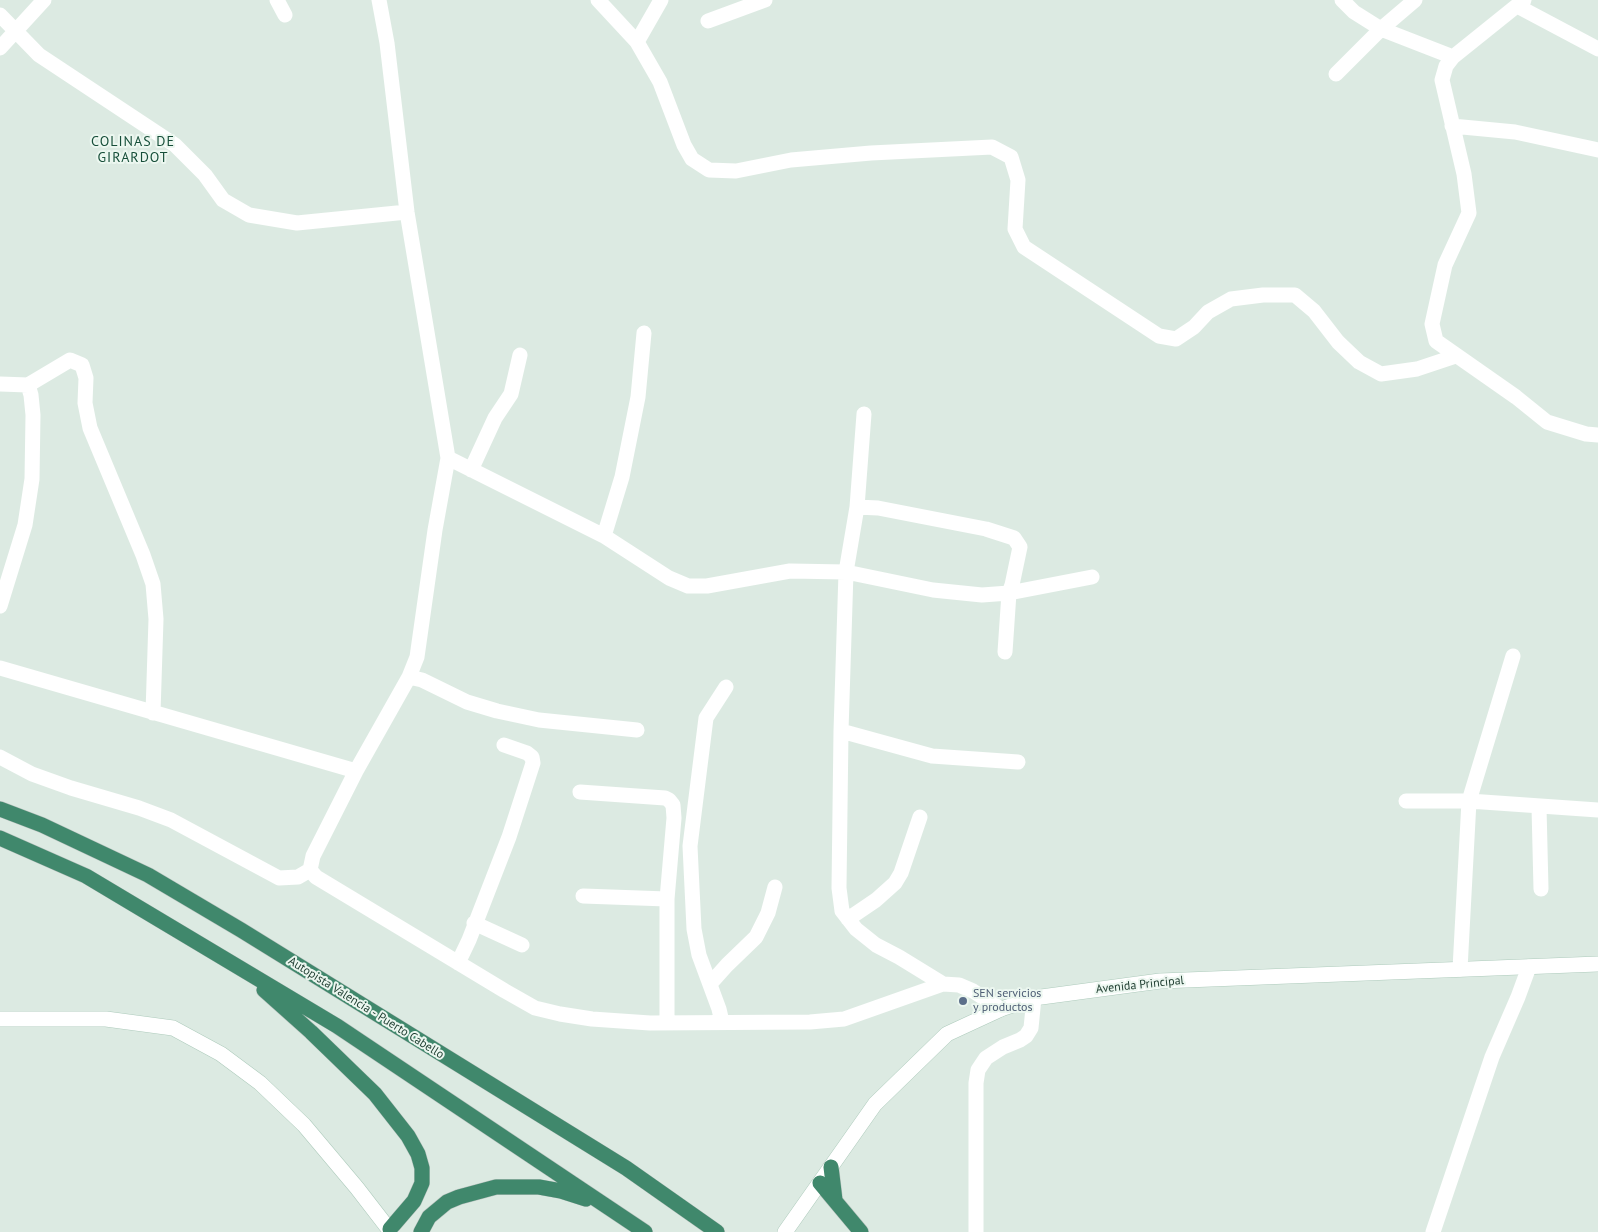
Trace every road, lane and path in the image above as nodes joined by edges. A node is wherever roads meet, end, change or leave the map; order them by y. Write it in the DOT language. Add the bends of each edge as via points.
graph roads {
  1 [pos="44,0"];
  2 [pos="277,0"];
  3 [pos="379,0"];
  4 [pos="598,0"];
  5 [pos="660,0"];
  6 [pos="765,0"];
  7 [pos="1342,0"];
  8 [pos="1415,0"];
  9 [pos="1520,3"];
  10 [pos="0,15"];
  11 [pos="285,15"];
  12 [pos="708,21"];
  13 [pos="1381,29"];
  14 [pos="15,30"];
  15 [pos="637,42"];
  16 [pos="0,48"];
  17 [pos="1598,49"];
  18 [pos="1453,57"];
  19 [pos="1336,74"];
  20 [pos="1452,126"];
  21 [pos="1598,150"];
  22 [pos="407,212"];
  23 [pos="644,332"];
  24 [pos="520,354"];
  25 [pos="1456,356"];
  26 [pos="0,384"];
  27 [pos="28,385"];
  28 [pos="864,414"];
  29 [pos="1598,435"];
  30 [pos="448,458"];
  31 [pos="471,470"];
  32 [pos="857,508"];
  33 [pos="604,536"];
  34 [pos="846,572"];
  35 [pos="5,576"];
  36 [pos="1092,577"];
  37 [pos="1009,593"];
  38 [pos="0,606"];
  39 [pos="1006,652"];
  40 [pos="1514,656"];
  41 [pos="0,668"];
  42 [pos="409,676"];
  43 [pos="726,687"];
  44 [pos="153,713"];
  45 [pos="637,730"];
  46 [pos="841,731"];
  47 [pos="504,745"];
  48 [pos="0,757"];
  49 [pos="1018,762"];
  50 [pos="356,771"];
  51 [pos="580,792"];
  52 [pos="1406,801"];
  53 [pos="1469,801"];
  54 [pos="1539,807"];
  55 [pos="0,809"];
  56 [pos="1598,810"];
  57 [pos="920,817"];
  58 [pos="0,838"];
  59 [pos="310,870"];
  60 [pos="775,887"];
  61 [pos="1541,889"];
  62 [pos="582,896"];
  63 [pos="667,899"];
  64 [pos="848,919"];
  65 [pos="474,923"];
  66 [pos="522,946"];
  67 [pos="458,963"];
  68 [pos="1598,964"];
  69 [pos="239,967"];
  70 [pos="1529,967"];
  71 [pos="1460,969"];
  72 [pos="710,984"];
  73 [pos="943,984"];
  74 [pos="1034,998"];
  75 [pos="1001,1009"];
  76 [pos="0,1019"];
  77 [pos="722,1022"];
  78 [pos="668,1023"];
  79 [pos="831,1167"];
  80 [pos="820,1183"];
  81 [pos="835,1200"];
  82 [pos="622,1217"];
  83 [pos="390,1231"];
  84 [pos="421,1232"];
  85 [pos="645,1232"];
  86 [pos="717,1232"];
  87 [pos="786,1232"];
  88 [pos="861,1232"];
  89 [pos="976,1232"];
  90 [pos="1433,1232"];
  1 -- 14 [label="street"];
  2 -- 11 [label="street"];
  3 -- 22 [label="street"];
  4 -- 15 [label="street"];
  5 -- 15 [label="street"];
  6 -- 12 [label="street"];
  7 -- 13 [label="street"];
  8 -- 13 [label="street"];
  9 -- 17 [label="street"];
  9 -- 18 [label="street"];
  10 -- 14 [label="street"];
  13 -- 18 [label="street"];
  13 -- 19 [label="street"];
  14 -- 16 [label="street"];
  14 -- 22 [label="street" via="40,55 175,145 205,175 223,200 249,215 297,223"];
  15 -- 25 [label="street" via="660,82 684,145 692,159 709,170 736,171 791,160 871,153 992,147 1012,157 1018,180 1015,229 1024,248 1159,336 1176,339 1208,312 1231,299 1295,295 1314,311 1338,342 1360,362 1381,374 1417,369"];
  18 -- 20 [label="street" via="1442,80"];
  20 -- 21 [label="street" via="1515,132"];
  20 -- 25 [label="street" via="1464,174 1469,213 1445,265 1432,324 1436,341"];
  22 -- 30 [label="street"];
  23 -- 33 [label="street" via="638,397 622,477"];
  24 -- 31 [label="street" via="511,394 495,418"];
  25 -- 29 [label="street" via="1547,422"];
  26 -- 27 [label="street"];
  27 -- 35 [label="street" via="33,415 32,479 24,525"];
  27 -- 44 [label="street" via="70,360 82,365 90,428 153,584 156,619"];
  28 -- 32 [label="street"];
  30 -- 31 [label="street"];
  30 -- 42 [label="street" via="417,657"];
  31 -- 33 [label="street"];
  32 -- 34 [label="street"];
  32 -- 37 [label="street" via="887,510 986,529 1014,538 1020,547"];
  33 -- 34 [label="street" via="669,578 688,586 707,586 790,571"];
  34 -- 37 [label="street" via="933,590 982,595"];
  34 -- 46 [label="street"];
  35 -- 38 [label="street"];
  36 -- 37 [label="street"];
  37 -- 39 [label="street"];
  40 -- 53 [label="street"];
  41 -- 44 [label="street"];
  42 -- 45 [label="street" via="468,702 505,713 539,720"];
  42 -- 50 [label="street"];
  43 -- 72 [label="street" via="706,718 690,846 694,929 698,955"];
  44 -- 50 [label="street"];
  46 -- 49 [label="street" via="932,756"];
  46 -- 64 [label="street" via="839,888 842,911"];
  47 -- 65 [label="street" via="527,753 534,762 509,837"];
  48 -- 59 [label="street" via="32,774 171,820 280,878 298,877"];
  50 -- 59 [label="street" via="313,856"];
  51 -- 63 [label="street" via="669,800 673,805 674,818"];
  52 -- 53 [label="street"];
  53 -- 54 [label="street"];
  53 -- 71 [label="street"];
  54 -- 56 [label="street"];
  54 -- 61 [label="street"];
  55 -- 86 [label="highway, Autopista Valencia - Puerto Cabello" via="42,825 148,876 242,930 626,1168"];
  57 -- 64 [label="street" via="895,884"];
  58 -- 69 [label="highway" via="86,876"];
  59 -- 67 [label="street" via="316,877"];
  60 -- 72 [label="street" via="768,913 756,937"];
  62 -- 63 [label="street"];
  63 -- 78 [label="street"];
  64 -- 73 [label="street" via="876,945"];
  65 -- 66 [label="street"];
  65 -- 67 [label="street"];
  67 -- 78 [label="street" via="535,1008 592,1019"];
  68 -- 70 [label="street, Avenida Principal"];
  69 -- 82 [label="highway" via="337,1026"];
  69 -- 83 [label="highway" via="375,1094 408,1136 418,1154 422,1184 414,1201"];
  70 -- 71 [label="street, Avenida Principal"];
  70 -- 90 [label="street" via="1492,1057"];
  71 -- 74 [label="street, Avenida Principal" via="1160,980"];
  72 -- 77 [label="street"];
  73 -- 75 [label="street" via="959,985 973,991"];
  73 -- 77 [label="street" via="844,1019"];
  74 -- 75 [label="street, Avenida Principal"];
  74 -- 89 [label="street" via="1031,1028 1026,1036 986,1058 978,1070"];
  75 -- 79 [label="street, Avenida Principal" via="947,1034 875,1104"];
  76 -- 83 [label="street" via="106,1019 173,1028 221,1054 260,1083 304,1125"];
  77 -- 78 [label="street"];
  79 -- 80 [label="street, Avenida Principal"];
  79 -- 81 [label="highway"];
  80 -- 81 [label="highway"];
  80 -- 87 [label="street, Avenida Principal"];
  81 -- 88 [label="highway"];
  82 -- 84 [label="highway" via="561,1191 539,1187 496,1187 447,1202 429,1217"];
  82 -- 85 [label="highway"];
}
